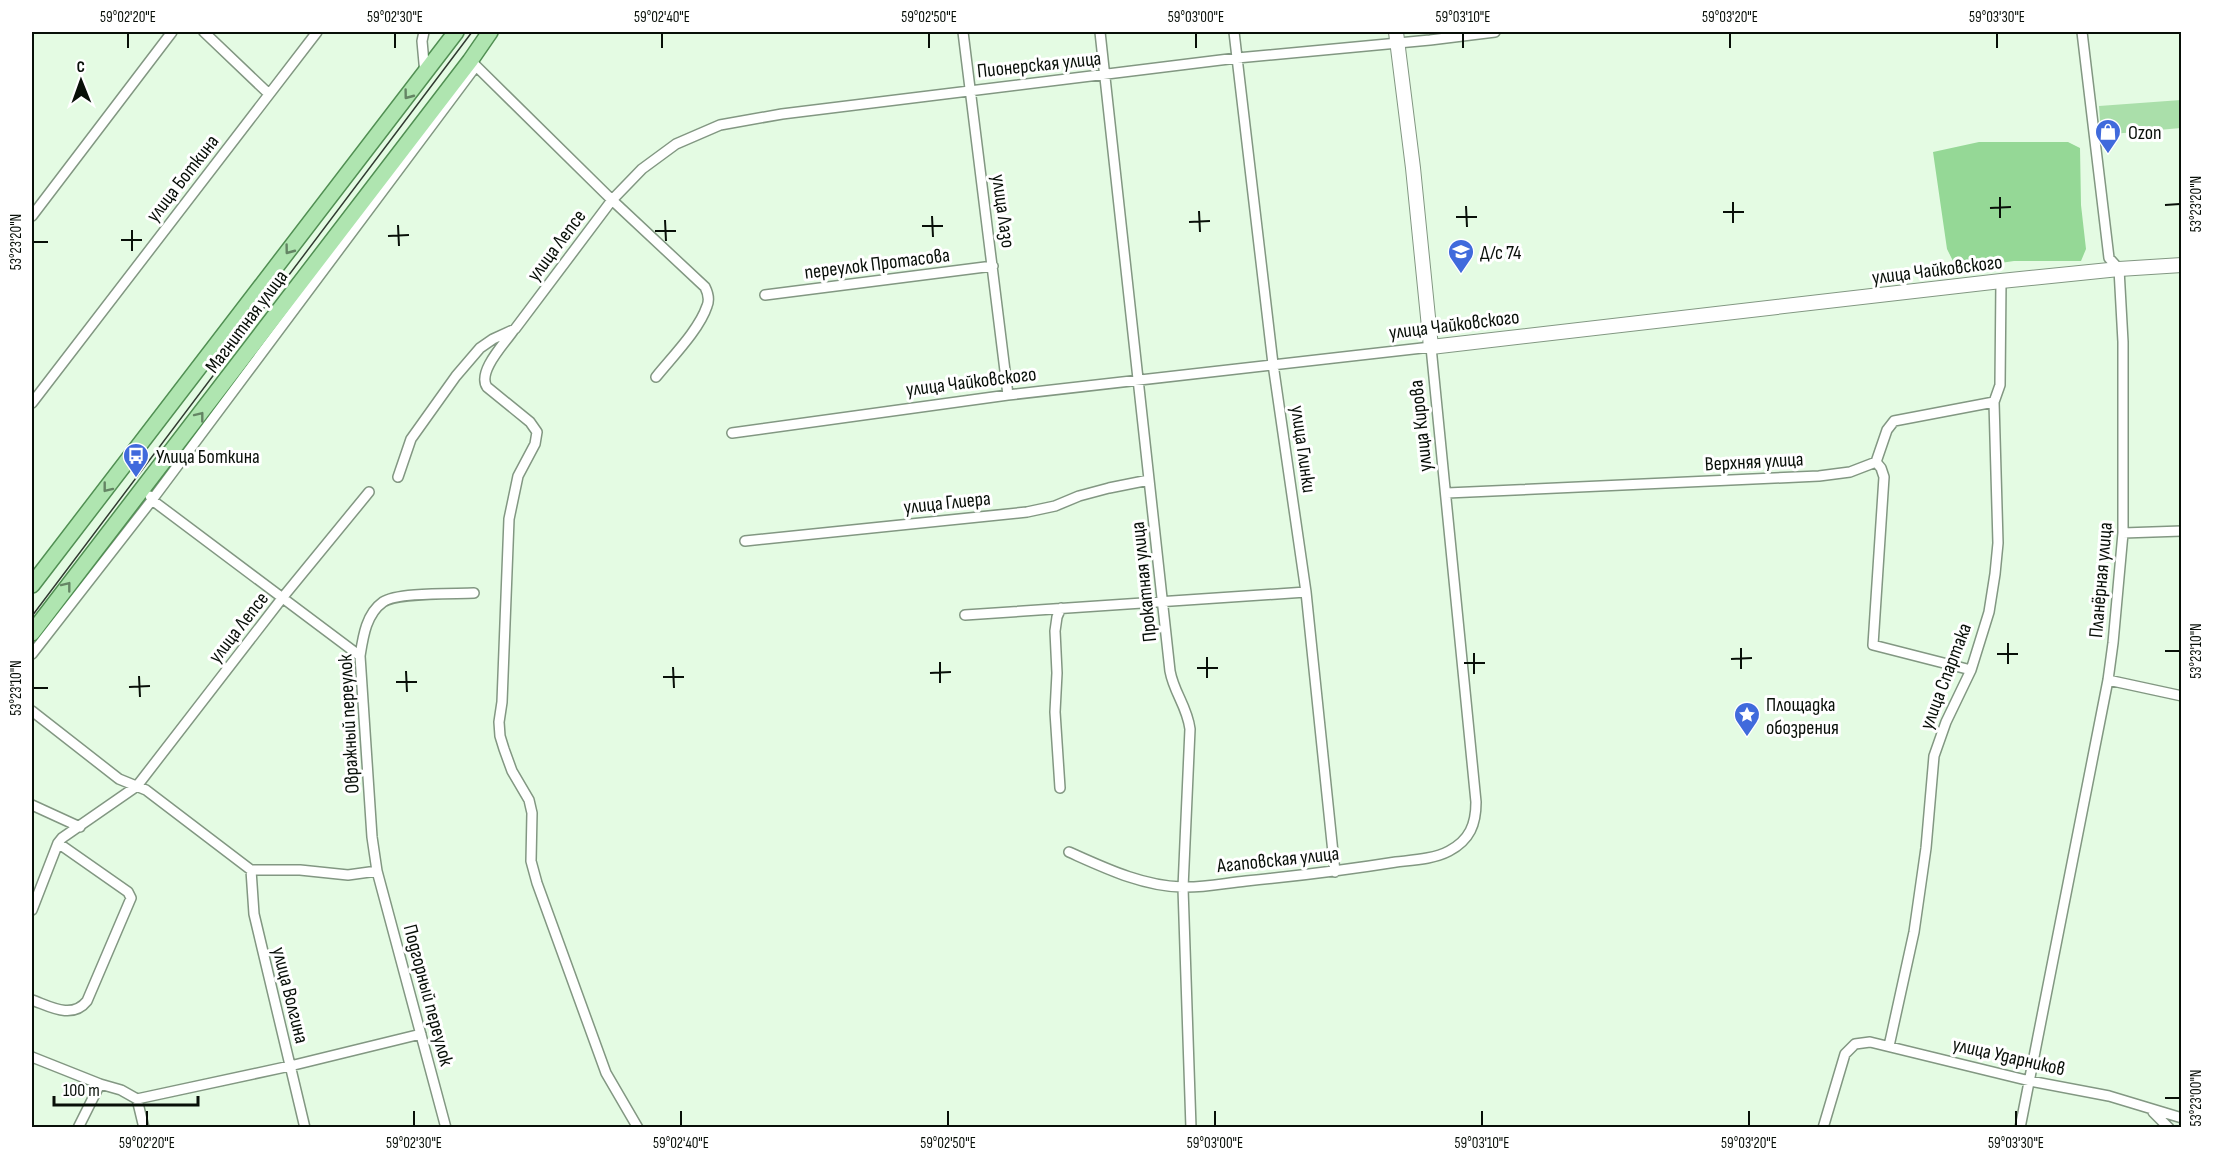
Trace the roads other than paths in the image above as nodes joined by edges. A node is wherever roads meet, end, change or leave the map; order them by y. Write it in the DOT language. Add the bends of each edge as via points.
graph roads {
  1 [pos="172,32"];
  2 [pos="204,32"];
  3 [pos="316,32"];
  4 [pos="424,32"];
  5 [pos="456,32"];
  6 [pos="490,32"];
  7 [pos="963,32"];
  8 [pos="1100,32"];
  9 [pos="1234,32"];
  10 [pos="1495,32"];
  11 [pos="2082,32"];
  12 [pos="1397,37"];
  13 [pos="1237,58"];
  14 [pos="473,63"];
  15 [pos="424,74"];
  16 [pos="1105,75"];
  17 [pos="969,90"];
  18 [pos="269,94"];
  19 [pos="612,200"];
  20 [pos="32,216"];
  21 [pos="2181,265"];
  22 [pos="993,266"];
  23 [pos="2119,269"];
  24 [pos="2001,281"];
  25 [pos="765,296"];
  26 [pos="515,329"];
  27 [pos="1431,346"];
  28 [pos="1273,364"];
  29 [pos="656,377"];
  30 [pos="1139,380"];
  31 [pos="1008,395"];
  32 [pos="1994,402"];
  33 [pos="32,403"];
  34 [pos="732,433"];
  35 [pos="1876,462"];
  36 [pos="398,477"];
  37 [pos="1149,480"];
  38 [pos="369,492"];
  39 [pos="148,493"];
  40 [pos="1447,493"];
  41 [pos="2181,531"];
  42 [pos="2123,533"];
  43 [pos="745,541"];
  44 [pos="32,585"];
  45 [pos="1306,592"];
  46 [pos="474,593"];
  47 [pos="283,597"];
  48 [pos="1163,602"];
  49 [pos="1061,608"];
  50 [pos="965,615"];
  51 [pos="32,633"];
  52 [pos="32,654"];
  53 [pos="360,656"];
  54 [pos="1971,670"];
  55 [pos="2108,680"];
  56 [pos="2181,696"];
  57 [pos="32,711"];
  58 [pos="137,786"];
  59 [pos="1060,788"];
  60 [pos="32,805"];
  61 [pos="1476,816"];
  62 [pos="80,827"];
  63 [pos="58,843"];
  64 [pos="1069,852"];
  65 [pos="251,870"];
  66 [pos="377,871"];
  67 [pos="1335,872"];
  68 [pos="1183,888"];
  69 [pos="32,910"];
  70 [pos="32,1000"];
  71 [pos="421,1034"];
  72 [pos="1889,1046"];
  73 [pos="32,1057"];
  74 [pos="290,1066"];
  75 [pos="2030,1081"];
  76 [pos="100,1084"];
  77 [pos="137,1099"];
  78 [pos="2149,1108"];
  79 [pos="2181,1118"];
  80 [pos="78,1128"];
  81 [pos="144,1128"];
  82 [pos="305,1128"];
  83 [pos="446,1128"];
  84 [pos="638,1128"];
  85 [pos="1191,1128"];
  86 [pos="1823,1128"];
  87 [pos="2020,1128"];
  88 [pos="2169,1128"];
  1 -- 20 [label="street"];
  2 -- 18 [label="street"];
  3 -- 18 [label="street, улица Боткина"];
  4 -- 15 [label="street"];
  5 -- 15 [label="main road, Магнитная улица"];
  6 -- 14 [label="main road, Магнитная улица"];
  7 -- 17 [label="street, улица Лазо"];
  8 -- 16 [label="street, Прокатная улица"];
  9 -- 13 [label="street, улица Глинки"];
  10 -- 12 [label="street, Пионерская улица"];
  11 -- 23 [label="street, Планёрная улица" via="2109,258"];
  12 -- 13 [label="street, Пионерская улица"];
  12 -- 27 [label="main road, улица Кирова"];
  13 -- 16 [label="street, Пионерская улица"];
  13 -- 28 [label="street, улица Глинки"];
  14 -- 19 [label="street"];
  14 -- 39 [label="main road, Магнитная улица"];
  15 -- 44 [label="main road, Магнитная улица, one-way"];
  16 -- 17 [label="street, Пионерская улица"];
  16 -- 30 [label="street, Прокатная улица"];
  17 -- 19 [label="street, Пионерская улица" via="720,125 676,144 642,169"];
  17 -- 22 [label="street, улица Лазо"];
  18 -- 33 [label="street, улица Боткина"];
  19 -- 26 [label="street, улица Лепсе"];
  19 -- 29 [label="street" via="699,280 708,293 707,306 698,322"];
  21 -- 23 [label="main road, улица Чайковского"];
  22 -- 25 [label="street, переулок Протасова"];
  22 -- 31 [label="street, улица Лазо"];
  23 -- 24 [label="main road, улица Чайковского"];
  23 -- 42 [label="street, Планёрная улица"];
  24 -- 27 [label="main road, улица Чайковского"];
  24 -- 32 [label="street, улица Спартака" via="2000,385"];
  26 -- 36 [label="street, улица Лепсе" via="480,348 456,376 411,439"];
  26 -- 84 [label="street" via="486,369 484,378 487,387 537,432 518,476 509,519 500,736 512,771 529,800 531,861 537,883 606,1074"];
  27 -- 28 [label="street, улица Чайковского"];
  27 -- 40 [label="street, улица Кирова"];
  28 -- 30 [label="street, улица Чайковского"];
  28 -- 45 [label="street, улица Глинки"];
  30 -- 31 [label="street, улица Чайковского"];
  30 -- 37 [label="street, Прокатная улица"];
  31 -- 34 [label="street, улица Чайковского"];
  32 -- 35 [label="street" via="1894,421"];
  32 -- 54 [label="street, улица Спартака" via="1997,554 1989,612"];
  35 -- 40 [label="street, Верхняя улица" via="1850,472 1819,476"];
  35 -- 54 [label="street" via="1884,477 1873,645"];
  37 -- 43 [label="street, улица Глиера" via="1027,512"];
  37 -- 48 [label="street, Прокатная улица"];
  38 -- 47 [label="street, улица Лепсе"];
  39 -- 47 [label="street"];
  51 -- 39 [label="main road, Магнитная улица, one-way"];
  39 -- 52 [label="street"];
  40 -- 61 [label="street, улица Кирова"];
  41 -- 42 [label="street"];
  42 -- 55 [label="street, Планёрная улица"];
  45 -- 48 [label="street"];
  45 -- 67 [label="street, улица Глинки"];
  46 -- 53 [label="street, Овражный переулок" via="398,596 382,602 363,633"];
  47 -- 53 [label="street"];
  47 -- 58 [label="street, улица Лепсе"];
  48 -- 49 [label="street"];
  48 -- 68 [label="street, Прокатная улица" via="1172,681 1186,707 1190,729"];
  49 -- 50 [label="street"];
  49 -- 59 [label="street" via="1055,631"];
  53 -- 66 [label="street, Овражный переулок"];
  54 -- 72 [label="street, улица Спартака" via="1934,756 1914,932"];
  55 -- 56 [label="street"];
  55 -- 75 [label="street, Планёрная улица"];
  57 -- 58 [label="street" via="119,779"];
  58 -- 62 [label="street, улица Лепсе"];
  58 -- 65 [label="street"];
  60 -- 62 [label="street"];
  61 -- 67 [label="street, Агаповская улица" via="1473,829 1463,841 1441,855"];
  62 -- 63 [label="street, улица Лепсе"];
  63 -- 69 [label="street"];
  63 -- 70 [label="street" via="131,894 82,1007 62,1011"];
  64 -- 68 [label="street, Агаповская улица" via="1122,875"];
  65 -- 66 [label="street" via="348,875"];
  65 -- 74 [label="street, улица Волгина" via="254,914"];
  66 -- 71 [label="street, Подгорный переулок"];
  67 -- 68 [label="street, Агаповская улица"];
  68 -- 85 [label="street, Прокатная улица"];
  71 -- 74 [label="street"];
  71 -- 83 [label="street, Подгорный переулок"];
  72 -- 75 [label="street, улица Ударников"];
  72 -- 86 [label="street, улица Ударников" via="1855,1044 1845,1054"];
  73 -- 76 [label="street"];
  74 -- 77 [label="street"];
  74 -- 82 [label="street, улица Волгина"];
  75 -- 78 [label="street, улица Ударников"];
  75 -- 87 [label="street, Планёрная улица"];
  76 -- 77 [label="street" via="121,1089"];
  76 -- 80 [label="street"];
  77 -- 81 [label="street"];
  78 -- 79 [label="street, улица Ударников"];
  78 -- 88 [label="street"];
}
